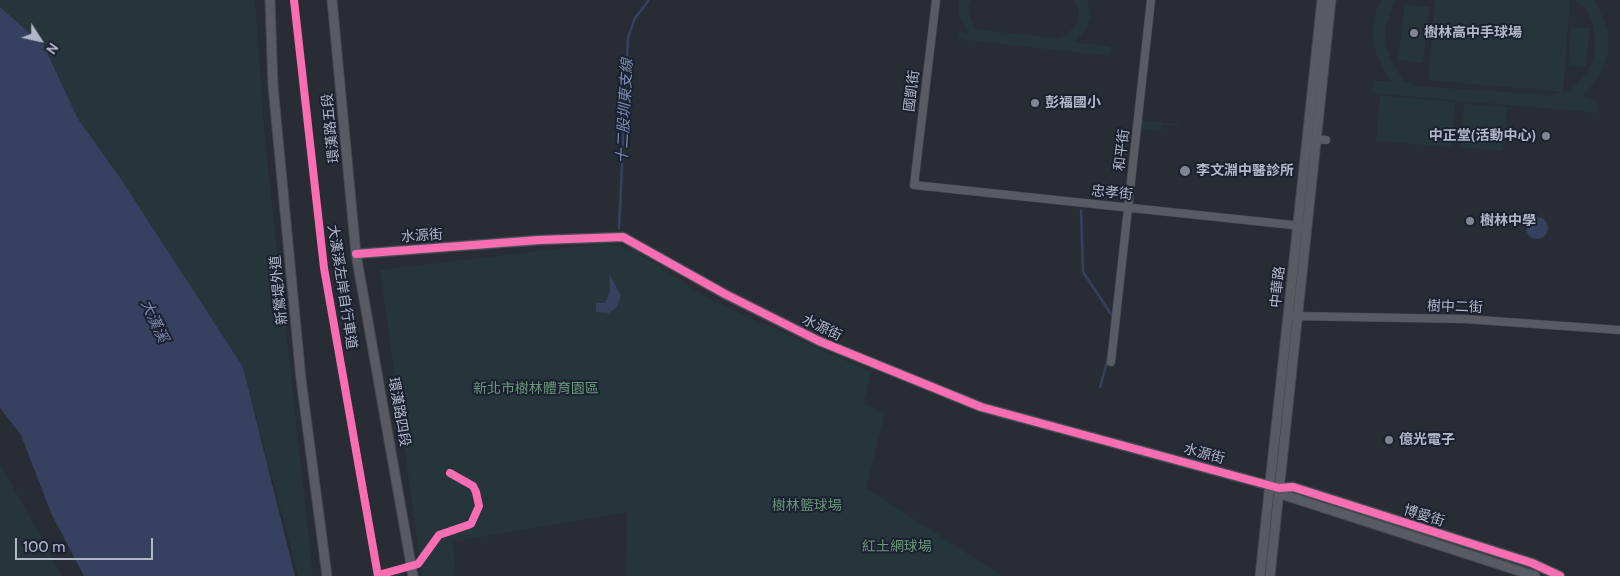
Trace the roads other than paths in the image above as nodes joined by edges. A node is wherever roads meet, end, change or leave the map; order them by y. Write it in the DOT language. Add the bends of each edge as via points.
graph roads {
  1 [pos="270,0"];
  2 [pos="332,0"];
  3 [pos="936,0"];
  4 [pos="1151,0"];
  5 [pos="1322,0"];
  6 [pos="1331,0"];
  7 [pos="1312,139"];
  8 [pos="1326,140"];
  9 [pos="914,185"];
  10 [pos="1128,207"];
  11 [pos="1302,226"];
  12 [pos="356,254"];
  13 [pos="1293,316"];
  14 [pos="1620,330"];
  15 [pos="1111,362"];
  16 [pos="1275,487"];
  17 [pos="327,576"];
  18 [pos="413,576"];
  19 [pos="1260,576"];
  20 [pos="1270,576"];
  21 [pos="1535,576"];
  22 [pos="1560,576"];
  1 -- 17 [label="street, 新鶯堤外道" via="273,86 301,379"];
  2 -- 12 [label="street, 環漢路五段"];
  3 -- 9 [label="street, 國凱街"];
  4 -- 10 [label="street, 和平街"];
  5 -- 7 [label="street, 中華路"];
  6 -- 7 [label="street, 中華路"];
  7 -- 8 [label="street"];
  7 -- 11 [label="street, 中華路"];
  9 -- 10 [label="street, 忠孝街"];
  10 -- 11 [label="street, 忠孝街"];
  10 -- 15 [label="street, 和平街"];
  11 -- 13 [label="street, 中華路"];
  12 -- 16 [label="street, 水源街" via="623,237 725,294 819,341 981,408"];
  12 -- 18 [label="street, 環漢路四段"];
  13 -- 14 [label="street, 樹中二街" via="1465,319"];
  13 -- 16 [label="street, 中華路"];
  16 -- 19 [label="street, 中華路"];
  16 -- 20 [label="street, 中華路"];
  16 -- 21 [label="street, 博愛街" via="1284,495"];
  16 -- 22 [label="street, 博愛街" via="1293,487 1532,563"];
}
